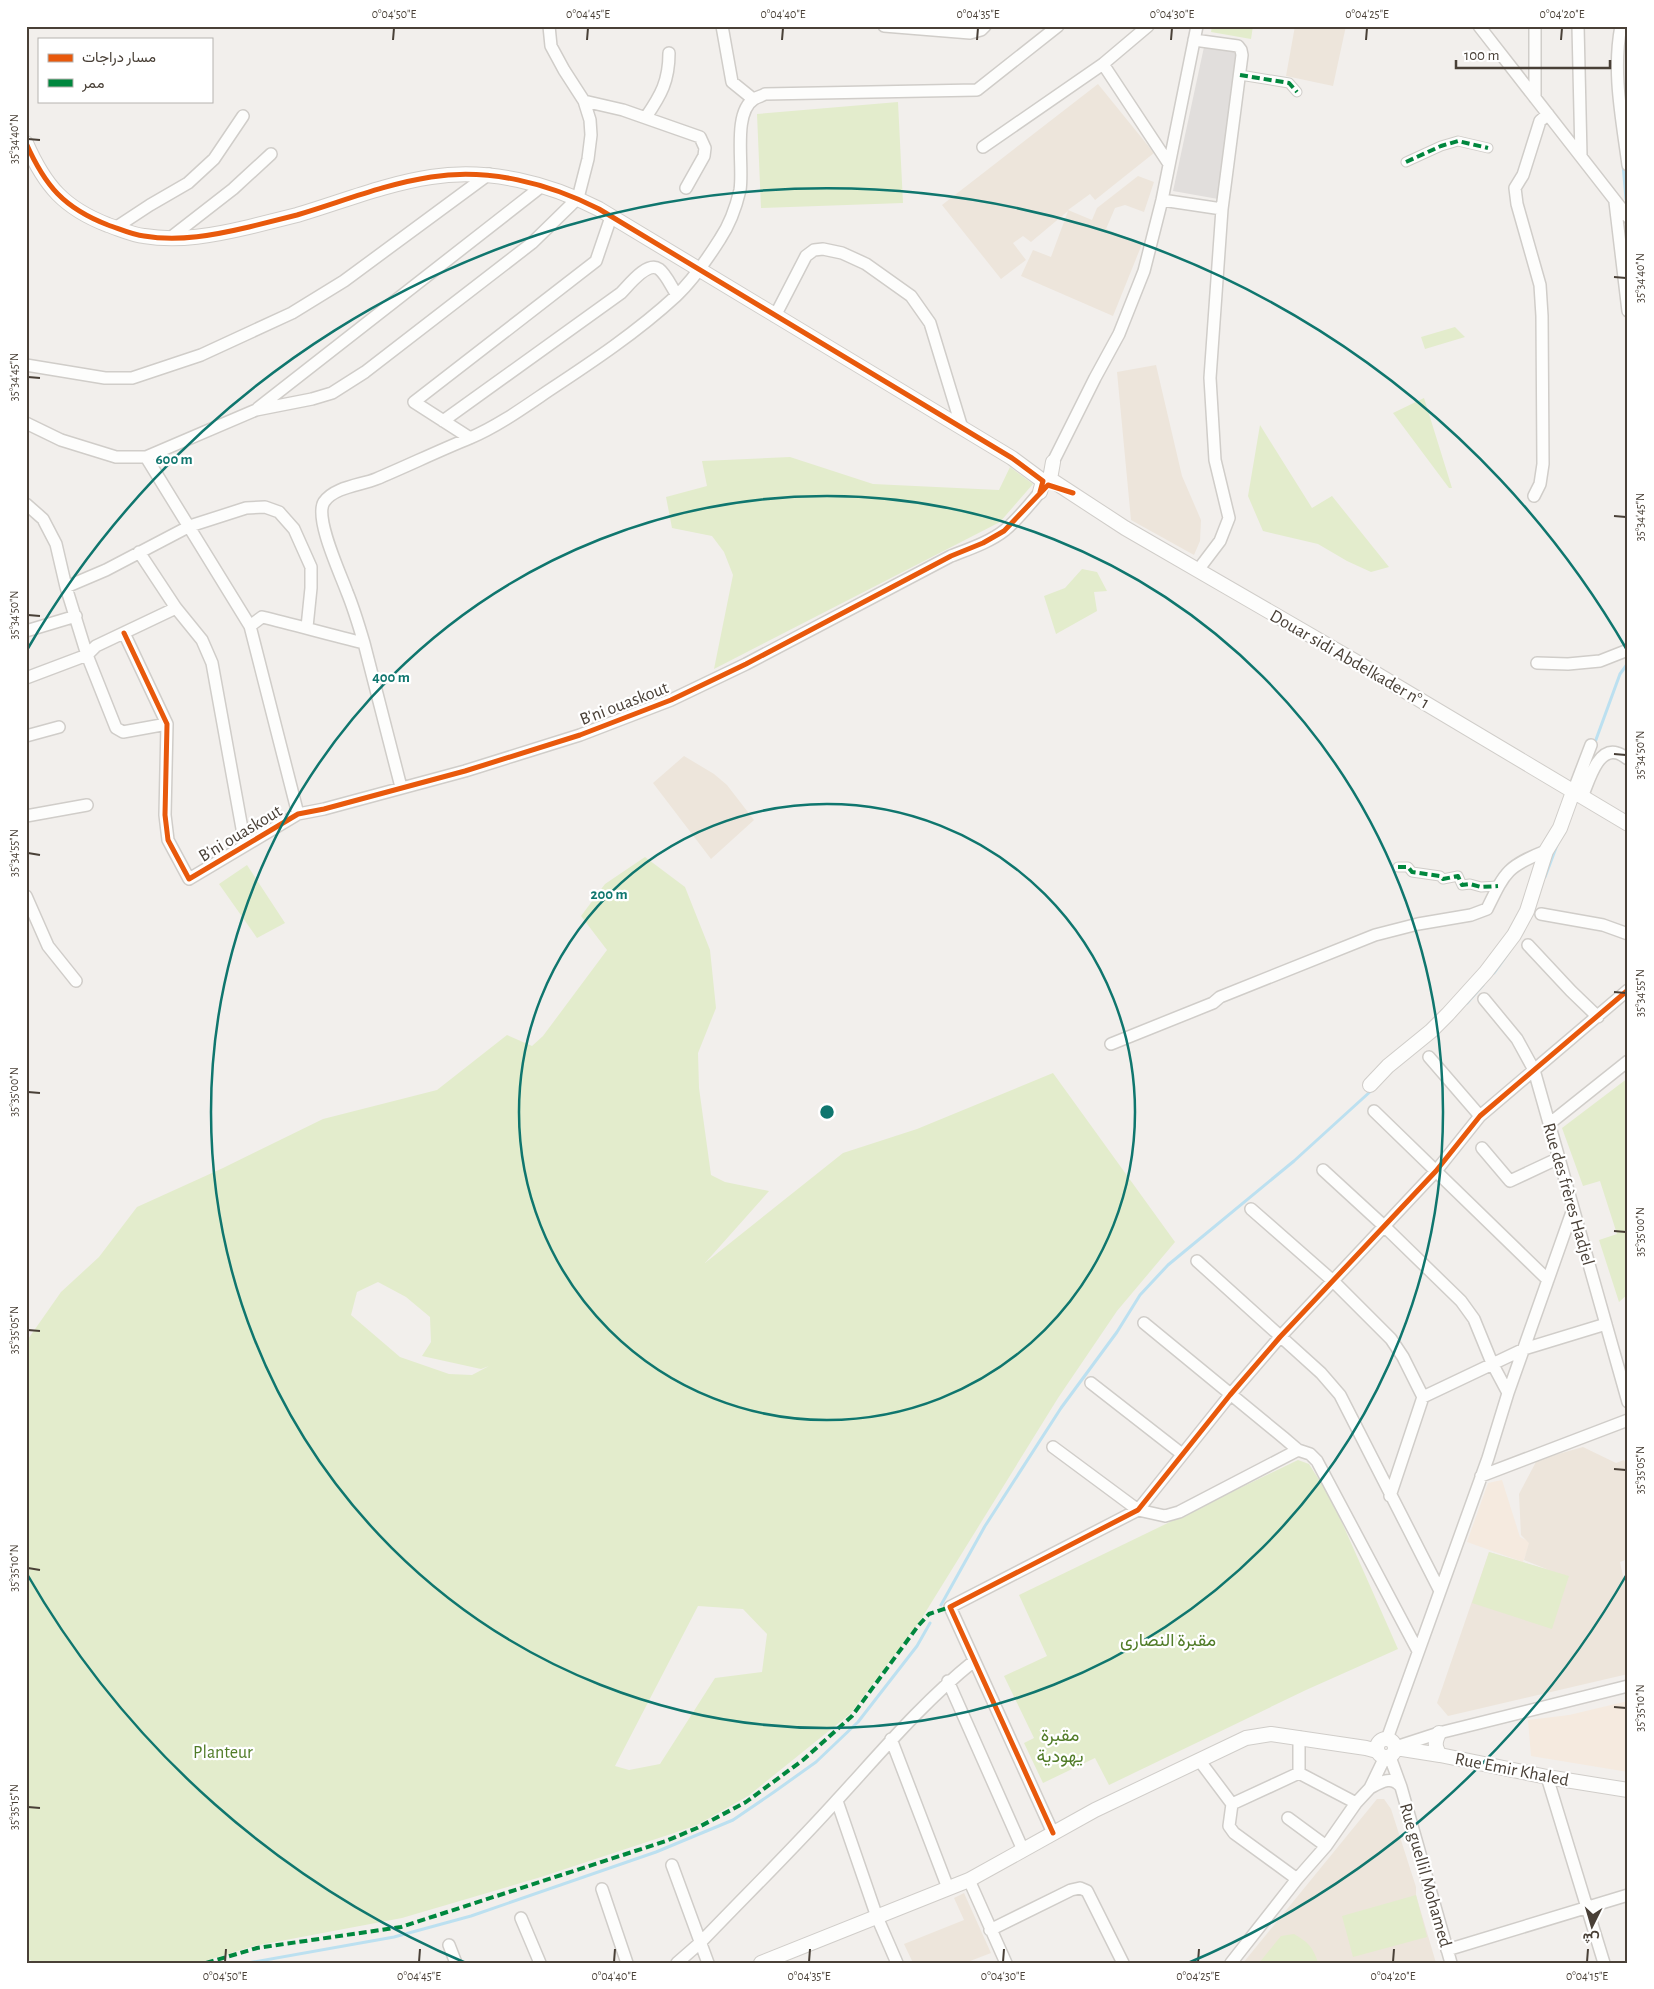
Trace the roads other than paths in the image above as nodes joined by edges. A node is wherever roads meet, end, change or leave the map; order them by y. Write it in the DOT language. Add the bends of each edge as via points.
graph roads {
  1 [pos="549,26"];
  2 [pos="722,26"];
  3 [pos="884,26"];
  4 [pos="985,26"];
  5 [pos="1058,26"];
  6 [pos="1148,26"];
  7 [pos="1198,26"];
  8 [pos="1479,26"];
  9 [pos="1535,26"];
  10 [pos="1578,26"];
  11 [pos="1621,26"];
  12 [pos="1194,40"];
  13 [pos="669,53"];
  14 [pos="1102,64"];
  15 [pos="1240,75"];
  16 [pos="1297,92"];
  17 [pos="1535,98"];
  18 [pos="753,99"];
  19 [pos="584,101"];
  20 [pos="1548,114"];
  21 [pos="243,116"];
  22 [pos="646,118"];
  23 [pos="26,143"];
  24 [pos="983,147"];
  25 [pos="1488,148"];
  26 [pos="271,154"];
  27 [pos="1581,156"];
  28 [pos="1406,162"];
  29 [pos="1168,164"];
  30 [pos="1628,165"];
  31 [pos="489,174"];
  32 [pos="542,186"];
  33 [pos="686,188"];
  34 [pos="578,198"];
  35 [pos="1162,200"];
  36 [pos="1615,202"];
  37 [pos="1222,209"];
  38 [pos="611,217"];
  39 [pos="1628,217"];
  40 [pos="115,228"];
  41 [pos="170,238"];
  42 [pos="700,268"];
  43 [pos="677,295"];
  44 [pos="1628,311"];
  45 [pos="775,316"];
  46 [pos="26,365"];
  47 [pos="256,410"];
  48 [pos="443,421"];
  49 [pos="26,423"];
  50 [pos="962,428"];
  51 [pos="470,438"];
  52 [pos="146,457"];
  53 [pos="1053,462"];
  54 [pos="1046,483"];
  55 [pos="1534,496"];
  56 [pos="26,504"];
  57 [pos="190,526"];
  58 [pos="140,552"];
  59 [pos="1198,570"];
  60 [pos="66,587"];
  61 [pos="176,608"];
  62 [pos="76,616"];
  63 [pos="250,626"];
  64 [pos="307,627"];
  65 [pos="26,632"];
  66 [pos="124,633"];
  67 [pos="364,643"];
  68 [pos="1628,650"];
  69 [pos="87,655"];
  70 [pos="1537,663"];
  71 [pos="26,678"];
  72 [pos="167,724"];
  73 [pos="59,727"];
  74 [pos="26,736"];
  75 [pos="1591,746"];
  76 [pos="1628,759"];
  77 [pos="401,787"];
  78 [pos="1578,795"];
  79 [pos="88,805"];
  80 [pos="298,814"];
  81 [pos="26,816"];
  82 [pos="1628,824"];
  83 [pos="245,845"];
  84 [pos="1546,851"];
  85 [pos="1398,867"];
  86 [pos="1498,886"];
  87 [pos="26,896"];
  88 [pos="1541,914"];
  89 [pos="1628,934"];
  90 [pos="1528,945"];
  91 [pos="76,981"];
  92 [pos="1628,990"];
  93 [pos="1484,999"];
  94 [pos="1598,1016"];
  95 [pos="1111,1044"];
  96 [pos="1429,1057"];
  97 [pos="1628,1061"];
  98 [pos="1534,1070"];
  99 [pos="1370,1085"];
  100 [pos="1374,1111"];
  101 [pos="1480,1116"];
  102 [pos="1549,1124"];
  103 [pos="1482,1148"];
  104 [pos="1559,1158"];
  105 [pos="1323,1170"];
  106 [pos="1436,1171"];
  107 [pos="1251,1209"];
  108 [pos="1573,1209"];
  109 [pos="1384,1226"];
  110 [pos="1197,1261"];
  111 [pos="1548,1280"];
  112 [pos="1333,1281"];
  113 [pos="1144,1324"];
  114 [pos="1606,1324"];
  115 [pos="1280,1337"];
  116 [pos="1524,1349"];
  117 [pos="1492,1363"];
  118 [pos="1091,1383"];
  119 [pos="1626,1387"];
  120 [pos="1508,1392"];
  121 [pos="1230,1395"];
  122 [pos="1423,1397"];
  123 [pos="1628,1402"];
  124 [pos="1628,1420"];
  125 [pos="1053,1447"];
  126 [pos="1298,1450"];
  127 [pos="1182,1454"];
  128 [pos="1481,1476"];
  129 [pos="1390,1496"];
  130 [pos="1138,1510"];
  131 [pos="1440,1591"];
  132 [pos="1418,1651"];
  133 [pos="974,1661"];
  134 [pos="948,1681"];
  135 [pos="1628,1686"];
  136 [pos="1439,1733"];
  137 [pos="891,1738"];
  138 [pos="1299,1738"];
  139 [pos="1388,1750"];
  140 [pos="1440,1755"];
  141 [pos="1199,1760"];
  142 [pos="1299,1774"];
  143 [pos="1547,1777"];
  144 [pos="1401,1787"];
  145 [pos="1370,1788"];
  146 [pos="1628,1790"];
  147 [pos="837,1801"];
  148 [pos="1356,1803"];
  149 [pos="1232,1804"];
  150 [pos="1288,1818"];
  151 [pos="1054,1833"];
  152 [pos="1326,1846"];
  153 [pos="1023,1850"];
  154 [pos="672,1865"];
  155 [pos="1297,1879"];
  156 [pos="969,1880"];
  157 [pos="948,1888"];
  158 [pos="602,1889"];
  159 [pos="1628,1895"];
  160 [pos="1587,1908"];
  161 [pos="877,1917"];
  162 [pos="522,1918"];
  163 [pos="990,1930"];
  164 [pos="701,1942"];
  165 [pos="449,1945"];
  166 [pos="1447,1950"];
  167 [pos="456,1963"];
  168 [pos="540,1963"];
  169 [pos="626,1963"];
  170 [pos="677,1963"];
  171 [pos="708,1963"];
  172 [pos="761,1963"];
  173 [pos="897,1963"];
  174 [pos="1006,1963"];
  175 [pos="1123,1963"];
  176 [pos="1231,1963"];
  177 [pos="1451,1963"];
  178 [pos="1604,1963"];
  1 -- 19 [label="street" via="551,46"];
  2 -- 18 [label="street" via="732,82"];
  3 -- 4 [label="street" via="970,33"];
  5 -- 18 [label="street" via="977,90 765,94"];
  6 -- 14 [label="street"];
  7 -- 12 [label="street"];
  8 -- 17 [label="street"];
  9 -- 17 [label="street"];
  10 -- 27 [label="street"];
  11 -- 30 [label="street" via="1617,73"];
  12 -- 15 [label="street" via="1238,46 1242,55"];
  12 -- 29 [label="street"];
  13 -- 22 [label="street" via="668,79"];
  14 -- 24 [label="street"];
  14 -- 29 [label="street"];
  15 -- 16 [label="street" via="1289,83"];
  15 -- 37 [label="street"];
  17 -- 20 [label="street"];
  18 -- 42 [label="street" via="741,124 740,188 734,213"];
  19 -- 22 [label="street"];
  19 -- 34 [label="street" via="591,135"];
  20 -- 27 [label="street"];
  20 -- 55 [label="street" via="1540,120 1523,175 1515,188 1540,285 1542,316 1543,464 1540,484"];
  21 -- 40 [label="street" via="214,159 188,183"];
  22 -- 33 [label="street" via="700,137 705,148 704,156"];
  23 -- 40 [label="street, Douar sidi Abdelkader n° 1" via="54,192 77,210"];
  25 -- 28 [label="street" via="1458,141"];
  26 -- 41 [label="street" via="233,189"];
  27 -- 36 [label="street"];
  29 -- 35 [label="street"];
  31 -- 32 [label="street, Douar sidi Abdelkader n° 1"];
  31 -- 41 [label="street, Douar sidi Abdelkader n° 1" via="432,177 213,235"];
  31 -- 46 [label="street" via="344,281 292,313 201,355 132,378 105,378"];
  32 -- 34 [label="street, Douar sidi Abdelkader n° 1"];
  32 -- 47 [label="street"];
  34 -- 38 [label="street, Douar sidi Abdelkader n° 1"];
  34 -- 47 [label="street" via="532,244 365,372 332,393"];
  35 -- 37 [label="street"];
  35 -- 53 [label="street" via="1144,271 1119,334"];
  36 -- 39 [label="street"];
  36 -- 44 [label="street"];
  37 -- 59 [label="street" via="1210,378 1215,460 1229,518 1220,541"];
  38 -- 42 [label="street, Douar sidi Abdelkader n° 1"];
  38 -- 48 [label="street" via="596,261 414,402"];
  40 -- 41 [label="street, Douar sidi Abdelkader n° 1" via="144,236"];
  42 -- 43 [label="street"];
  42 -- 45 [label="street, Douar sidi Abdelkader n° 1"];
  43 -- 48 [label="street" via="659,269 646,268 621,293"];
  43 -- 51 [label="street" via="576,372 488,430"];
  45 -- 50 [label="street, Douar sidi Abdelkader n° 1"];
  45 -- 50 [label="street" via="806,256 814,250 842,253 866,264 911,296 930,323"];
  47 -- 52 [label="street"];
  48 -- 51 [label="street"];
  49 -- 52 [label="street" via="60,440 116,457"];
  50 -- 54 [label="street, Douar sidi Abdelkader n° 1"];
  51 -- 67 [label="street" via="373,480 352,485 324,502 322,513 330,550"];
  52 -- 57 [label="street"];
  53 -- 54 [label="street"];
  54 -- 59 [label="street, Douar sidi Abdelkader n° 1" via="1073,493 1125,528"];
  54 -- 77 [label="street, B'ni ouaskout" via="1024,512 1004,531 672,700 580,735"];
  56 -- 60 [label="street" via="43,519 56,544"];
  57 -- 58 [label="street"];
  57 -- 63 [label="street"];
  57 -- 64 [label="street" via="246,508 265,507 279,512 294,529 311,567"];
  58 -- 60 [label="street"];
  58 -- 61 [label="street"];
  59 -- 78 [label="street, Douar sidi Abdelkader n° 1"];
  60 -- 62 [label="street"];
  61 -- 66 [label="street"];
  61 -- 83 [label="street" via="202,640 212,663"];
  62 -- 65 [label="street"];
  62 -- 69 [label="street"];
  63 -- 64 [label="street" via="262,617"];
  63 -- 80 [label="street"];
  64 -- 67 [label="street"];
  66 -- 69 [label="street" via="96,646"];
  66 -- 72 [label="street"];
  67 -- 77 [label="street"];
  68 -- 70 [label="street" via="1600,661"];
  69 -- 71 [label="street"];
  69 -- 72 [label="street" via="116,728 123,732"];
  72 -- 83 [label="street, B'ni ouaskout" via="165,816 168,840 189,879"];
  73 -- 74 [label="street"];
  75 -- 78 [label="street"];
  76 -- 78 [label="street" via="1616,752 1605,754"];
  77 -- 80 [label="street, B'ni ouaskout"];
  78 -- 82 [label="street, Douar sidi Abdelkader n° 1"];
  78 -- 84 [label="street"];
  79 -- 81 [label="street"];
  80 -- 83 [label="street, B'ni ouaskout"];
  84 -- 86 [label="street" via="1514,865"];
  84 -- 99 [label="street" via="1527,911 1514,935 1448,1014"];
  85 -- 86 [label="street" via="1408,867 1412,872 1443,879 1458,876 1462,885"];
  86 -- 95 [label="street" via="1487,908 1472,914 1398,928 1359,941"];
  87 -- 91 [label="street" via="48,946"];
  88 -- 89 [label="street"];
  90 -- 94 [label="street"];
  92 -- 94 [label="street"];
  93 -- 98 [label="street, Rue des frères Hadjel" via="1517,1039"];
  94 -- 98 [label="street"];
  96 -- 101 [label="street"];
  97 -- 102 [label="street"];
  98 -- 101 [label="street"];
  98 -- 102 [label="street, Rue des frères Hadjel"];
  100 -- 106 [label="street"];
  101 -- 106 [label="street"];
  102 -- 104 [label="street, Rue des frères Hadjel"];
  103 -- 104 [label="street" via="1510,1181"];
  104 -- 108 [label="street, Rue des frères Hadjel"];
  105 -- 109 [label="street"];
  106 -- 109 [label="street"];
  106 -- 111 [label="street"];
  107 -- 112 [label="street"];
  108 -- 111 [label="street"];
  108 -- 114 [label="street, Rue des frères Hadjel"];
  109 -- 112 [label="street"];
  109 -- 117 [label="street" via="1461,1301 1474,1319"];
  110 -- 115 [label="street"];
  111 -- 116 [label="street"];
  112 -- 115 [label="street"];
  112 -- 122 [label="street" via="1391,1339"];
  113 -- 121 [label="street"];
  114 -- 116 [label="street"];
  114 -- 119 [label="street, Rue des frères Hadjel"];
  115 -- 121 [label="street"];
  115 -- 129 [label="street" via="1321,1373 1340,1395"];
  116 -- 117 [label="street"];
  116 -- 120 [label="street"];
  117 -- 120 [label="street"];
  117 -- 122 [label="street"];
  118 -- 127 [label="street"];
  119 -- 123 [label="street, Rue des frères Hadjel"];
  120 -- 128 [label="street"];
  121 -- 126 [label="street"];
  121 -- 127 [label="street"];
  122 -- 129 [label="street"];
  124 -- 128 [label="street"];
  125 -- 130 [label="street"];
  126 -- 130 [label="street" via="1172,1515"];
  126 -- 132 [label="street" via="1310,1454 1317,1461"];
  127 -- 130 [label="street"];
  128 -- 131 [label="street"];
  129 -- 131 [label="street"];
  130 -- 133 [label="street" via="950,1607"];
  131 -- 132 [label="street"];
  132 -- 139 [label="street"];
  133 -- 134 [label="street"];
  133 -- 151 [label="street"];
  134 -- 137 [label="street"];
  134 -- 153 [label="street"];
  135 -- 136 [label="street"];
  136 -- 139 [label="street"];
  136 -- 140 [label="street" via="1435,1748"];
  137 -- 147 [label="street"];
  137 -- 157 [label="street"];
  138 -- 139 [label="street, Rue Emir Khaled"];
  138 -- 141 [label="street, Rue Emir Khaled" via="1272,1734 1246,1738"];
  138 -- 142 [label="street"];
  139 -- 140 [label="street, Rue Emir Khaled"];
  139 -- 144 [label="street, Rue guellil Mohamed"];
  139 -- 145 [label="street"];
  140 -- 143 [label="street, Rue Emir Khaled"];
  141 -- 149 [label="street"];
  141 -- 151 [label="street, Rue Emir Khaled"];
  142 -- 148 [label="street"];
  142 -- 149 [label="street"];
  143 -- 146 [label="street, Rue Emir Khaled"];
  143 -- 160 [label="street"];
  144 -- 145 [label="street" via="1384,1780"];
  144 -- 166 [label="street, Rue guellil Mohamed"];
  145 -- 148 [label="street"];
  147 -- 161 [label="street"];
  147 -- 164 [label="street"];
  148 -- 152 [label="street"];
  149 -- 155 [label="street" via="1229,1826 1234,1833"];
  150 -- 152 [label="street"];
  151 -- 153 [label="street, Rue Emir Khaled"];
  152 -- 155 [label="street"];
  153 -- 156 [label="street, Rue Emir Khaled"];
  154 -- 164 [label="street"];
  155 -- 176 [label="street"];
  156 -- 157 [label="street, Rue Emir Khaled"];
  156 -- 163 [label="street"];
  157 -- 161 [label="street, Rue Emir Khaled"];
  158 -- 169 [label="street"];
  159 -- 160 [label="street"];
  160 -- 166 [label="street"];
  160 -- 178 [label="street"];
  161 -- 172 [label="street, Rue Emir Khaled"];
  161 -- 173 [label="street"];
  162 -- 168 [label="street"];
  163 -- 174 [label="street"];
  163 -- 175 [label="street" via="1080,1888 1087,1890"];
  164 -- 170 [label="street"];
  164 -- 171 [label="street"];
  165 -- 167 [label="street"];
  166 -- 177 [label="street, Rue guellil Mohamed"];
}
